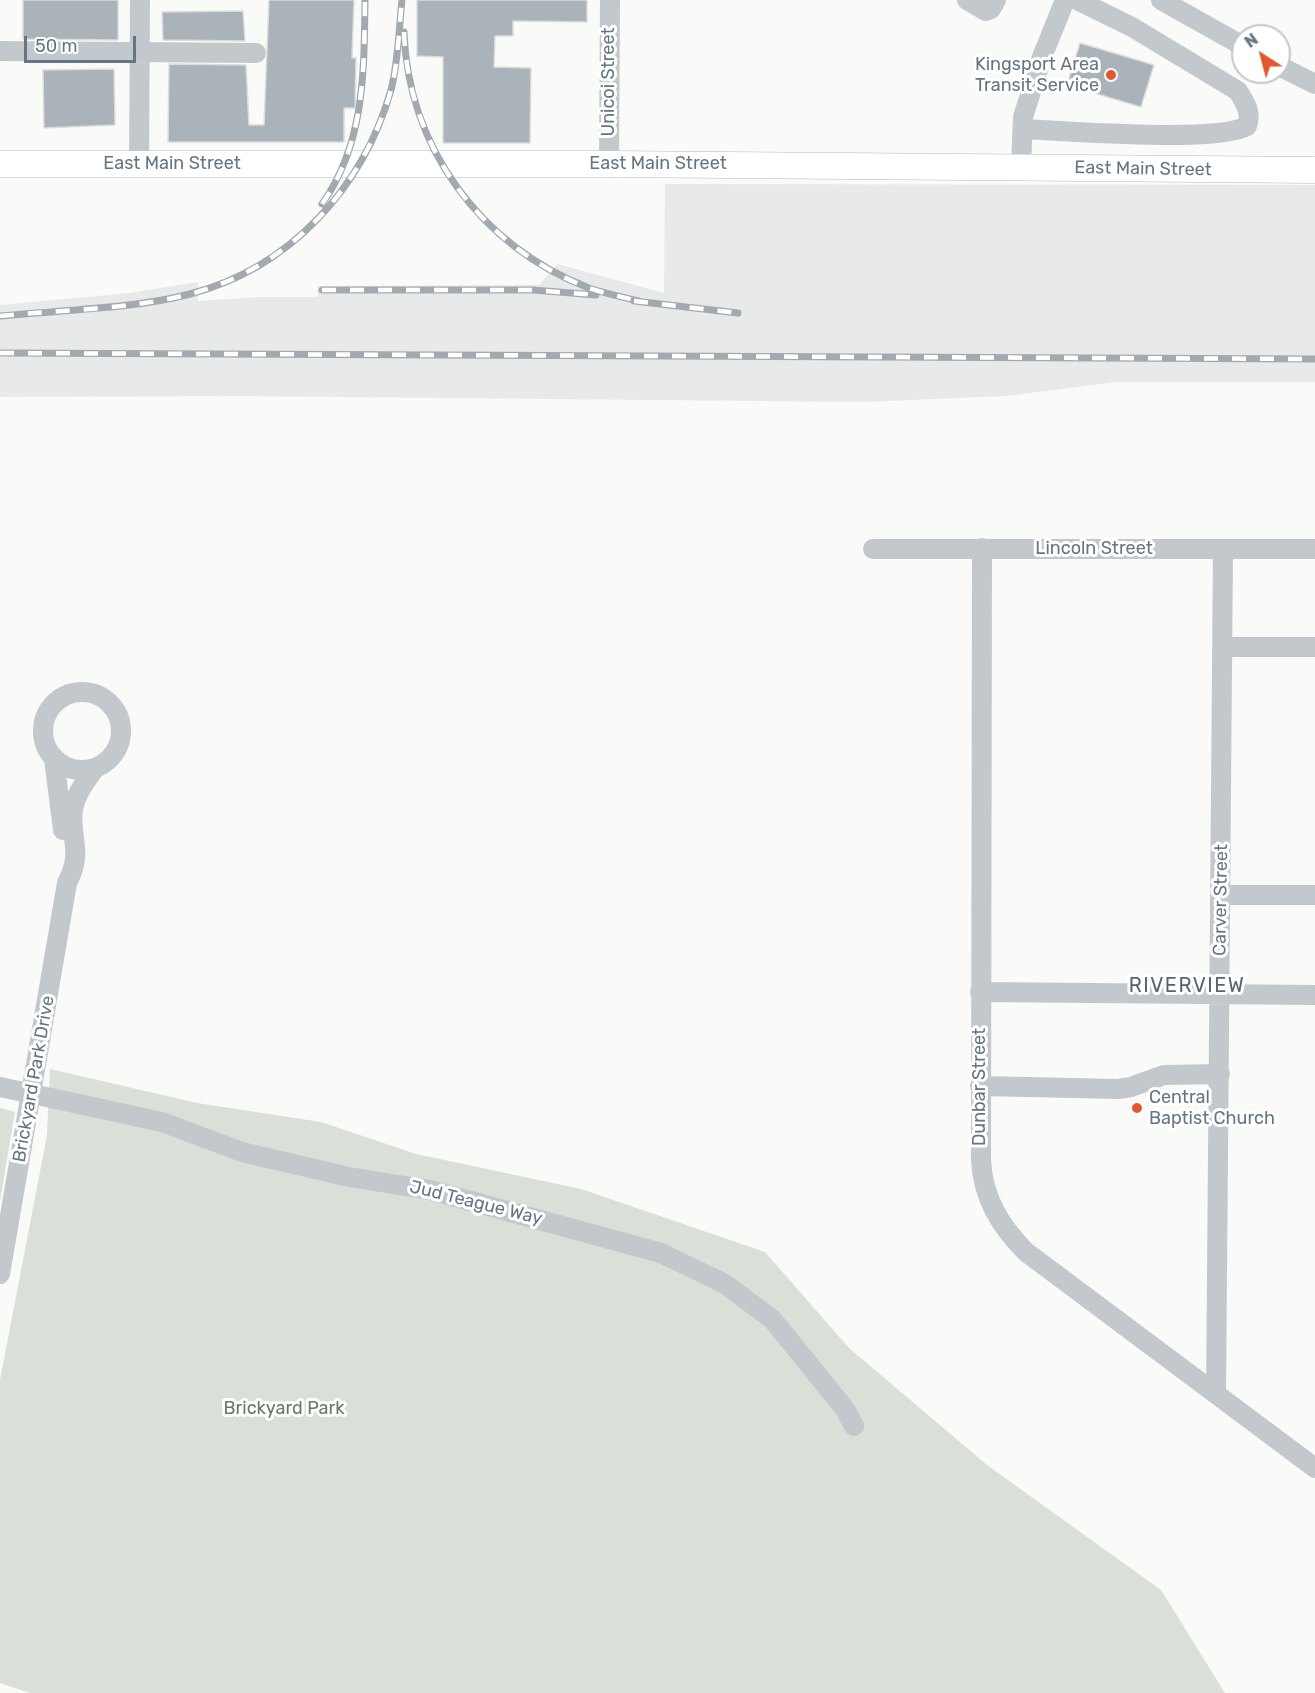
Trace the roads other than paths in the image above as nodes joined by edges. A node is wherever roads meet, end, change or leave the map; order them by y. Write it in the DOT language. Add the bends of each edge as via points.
graph roads {
  1 [pos="140,0"];
  2 [pos="610,0"];
  3 [pos="968,0"];
  4 [pos="996,0"];
  5 [pos="1065,0"];
  6 [pos="1077,0"];
  7 [pos="1161,0"];
  8 [pos="1231,39"];
  9 [pos="0,51"];
  10 [pos="140,52"];
  11 [pos="256,53"];
  12 [pos="1291,72"];
  13 [pos="1315,84"];
  14 [pos="1023,129"];
  15 [pos="0,164"];
  16 [pos="139,164"];
  17 [pos="609,164"];
  18 [pos="1021,167"];
  19 [pos="1315,170"];
  20 [pos="982,548"];
  21 [pos="873,549"];
  22 [pos="1315,549"];
  23 [pos="1223,550"];
  24 [pos="1224,647"];
  25 [pos="1315,647"];
  26 [pos="54,759"];
  27 [pos="95,768"];
  28 [pos="67,883"];
  29 [pos="1315,895"];
  30 [pos="1221,896"];
  31 [pos="980,992"];
  32 [pos="1220,995"];
  33 [pos="1315,995"];
  34 [pos="1220,1074"];
  35 [pos="980,1086"];
  36 [pos="0,1087"];
  37 [pos="32,1092"];
  38 [pos="0,1274"];
  39 [pos="1216,1394"];
  40 [pos="854,1426"];
  41 [pos="1315,1468"];
  1 -- 10 [label="street"];
  2 -- 17 [label="street, Unicoi Street"];
  3 -- 4 [label="street" via="986,11"];
  5 -- 14 [label="street" via="1042,57 1023,117"];
  6 -- 14 [label="street" via="1131,27 1238,91 1250,118 1247,126 1237,132 1200,134"];
  7 -- 8 [label="street"];
  9 -- 10 [label="street"];
  10 -- 11 [label="street"];
  10 -- 16 [label="street"];
  12 -- 13 [label="street"];
  14 -- 18 [label="street"];
  15 -- 16 [label="main road, East Main Street"];
  16 -- 17 [label="main road, East Main Street"];
  17 -- 18 [label="main road, East Main Street"];
  18 -- 19 [label="main road, East Main Street"];
  20 -- 21 [label="street, Lincoln Street"];
  20 -- 23 [label="street, Lincoln Street"];
  20 -- 31 [label="street, Dunbar Street"];
  22 -- 23 [label="street, Lincoln Street"];
  23 -- 24 [label="street, Carver Street"];
  24 -- 25 [label="street"];
  24 -- 30 [label="street, Carver Street"];
  26 -- 27 [label="street" via="76,771"];
  26 -- 27 [label="street" via="42,736 48,711 68,695 94,694 114,709 121,734 111,758"];
  26 -- 28 [label="street, Brickyard Park Drive"];
  27 -- 28 [label="street, Brickyard Park Drive" via="80,790 73,810 76,867"];
  28 -- 37 [label="street, Brickyard Park Drive"];
  29 -- 30 [label="street"];
  30 -- 32 [label="street, Carver Street"];
  31 -- 32 [label="street"];
  31 -- 35 [label="street, Dunbar Street"];
  32 -- 33 [label="street"];
  32 -- 34 [label="street, Carver Street"];
  34 -- 35 [label="street" via="1164,1075 1118,1089"];
  34 -- 39 [label="street, Carver Street"];
  35 -- 39 [label="street, Dunbar Street" via="982,1181 1010,1235 1026,1252"];
  36 -- 37 [label="street, Jud Teague Way"];
  37 -- 38 [label="street, Brickyard Park Drive"];
  37 -- 40 [label="street, Jud Teague Way" via="162,1122 242,1152 349,1177 430,1190 661,1253 724,1284 772,1319 845,1409"];
  39 -- 41 [label="street, Dunbar Street"];
}
